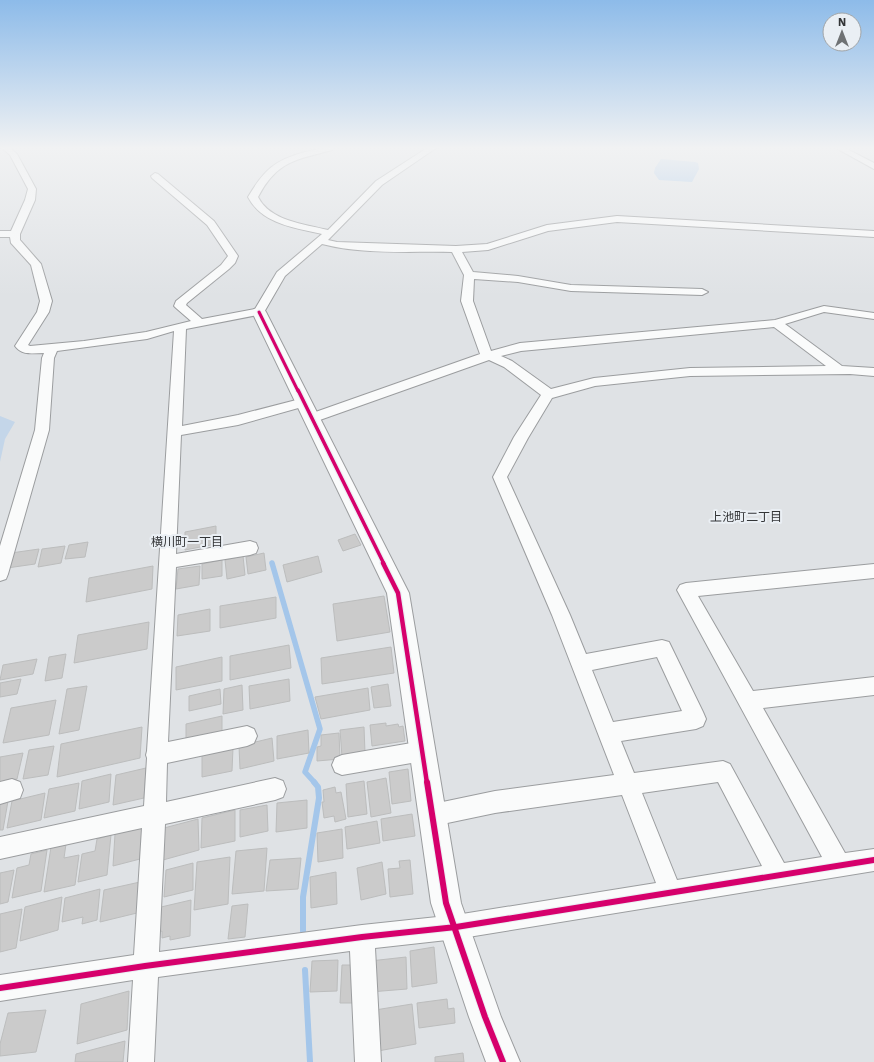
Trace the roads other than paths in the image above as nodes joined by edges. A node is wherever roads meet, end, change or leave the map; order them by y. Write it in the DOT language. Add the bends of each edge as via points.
graph roads {
  1 [pos="30,198"];
  2 [pos="181,198"];
  3 [pos="253,198"];
  4 [pos="365,198"];
  5 [pos="330,233"];
  6 [pos="0,234"];
  7 [pos="15,234"];
  8 [pos="874,234"];
  9 [pos="321,242"];
  10 [pos="456,249"];
  11 [pos="469,275"];
  12 [pos="702,292"];
  13 [pos="259,312"];
  14 [pos="874,316"];
  15 [pos="776,323"];
  16 [pos="188,325"];
  17 [pos="52,349"];
  18 [pos="490,355"];
  19 [pos="839,370"];
  20 [pos="870,371"];
  21 [pos="874,381"];
  22 [pos="548,394"];
  23 [pos="308,410"];
  24 [pos="174,432"];
  25 [pos="250,548"];
  26 [pos="167,562"];
  27 [pos="874,572"];
  28 [pos="0,574"];
  29 [pos="581,664"];
  30 [pos="874,686"];
  31 [pos="748,701"];
  32 [pos="607,733"];
  33 [pos="247,736"];
  34 [pos="423,751"];
  35 [pos="156,755"];
  36 [pos="342,765"];
  37 [pos="627,784"];
  38 [pos="275,789"];
  39 [pos="154,814"];
  40 [pos="433,815"];
  41 [pos="0,848"];
  42 [pos="874,860"];
  43 [pos="839,865"];
  44 [pos="779,876"];
  45 [pos="671,893"];
  46 [pos="456,927"];
  47 [pos="362,937"];
  48 [pos="145,966"];
  49 [pos="0,988"];
  50 [pos="140,1062"];
  51 [pos="368,1062"];
  52 [pos="503,1062"];
  1 -- 7 [label="street"];
  2 -- 16 [label="street" via="211,223 233,256 225,267 182,301 180,306 196,318"];
  3 -- 5 [label="street" via="257,206 266,213 292,225"];
  4 -- 5 [label="street"];
  5 -- 9 [label="street"];
  6 -- 7 [label="street"];
  7 -- 17 [label="street" via="17,245 39,269 46,301 43,312 21,346 28,350"];
  8 -- 10 [label="street" via="617,219 547,228 488,247"];
  9 -- 10 [label="street" via="347,246"];
  9 -- 13 [label="street" via="281,274"];
  10 -- 11 [label="street"];
  11 -- 12 [label="street" via="571,288"];
  11 -- 18 [label="street" via="467,301 485,353"];
  13 -- 16 [label="street"];
  13 -- 23 [label="street"];
  14 -- 15 [label="street" via="824,309"];
  15 -- 18 [label="street" via="528,346"];
  15 -- 19 [label="street"];
  16 -- 17 [label="street" via="102,343"];
  16 -- 24 [label="street"];
  17 -- 28 [label="street" via="48,358 42,430"];
  18 -- 22 [label="street" via="508,364"];
  18 -- 23 [label="street"];
  19 -- 20 [label="street"];
  19 -- 22 [label="street" via="690,372 594,382"];
  20 -- 21 [label="street"];
  22 -- 29 [label="street" via="500,477"];
  23 -- 24 [label="street"];
  23 -- 34 [label="street" via="398,593"];
  24 -- 26 [label="street"];
  25 -- 26 [label="street"];
  26 -- 35 [label="street"];
  27 -- 31 [label="street" via="686,590"];
  29 -- 32 [label="street"];
  29 -- 32 [label="street" via="662,648 696,719"];
  30 -- 31 [label="street"];
  31 -- 43 [label="street"];
  32 -- 37 [label="street"];
  33 -- 35 [label="street"];
  34 -- 36 [label="street"];
  34 -- 40 [label="street"];
  35 -- 39 [label="street"];
  37 -- 40 [label="street" via="495,802"];
  37 -- 44 [label="street" via="723,771"];
  37 -- 45 [label="street"];
  38 -- 39 [label="street"];
  39 -- 41 [label="street"];
  39 -- 48 [label="street"];
  40 -- 46 [label="street" via="446,903"];
  42 -- 43 [label="street"];
  43 -- 44 [label="street"];
  44 -- 45 [label="street"];
  45 -- 46 [label="street"];
  46 -- 47 [label="street"];
  46 -- 52 [label="street"];
  47 -- 48 [label="street"];
  47 -- 51 [label="street"];
  48 -- 49 [label="street"];
  48 -- 50 [label="street"];
}
